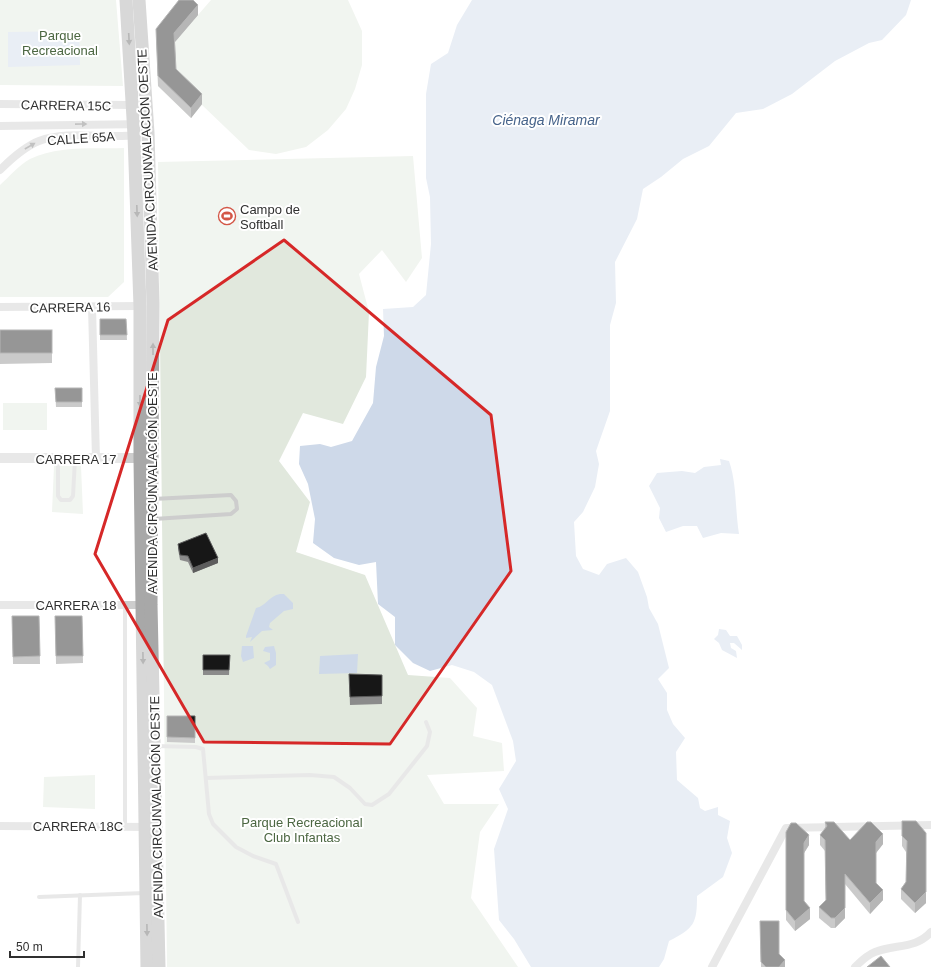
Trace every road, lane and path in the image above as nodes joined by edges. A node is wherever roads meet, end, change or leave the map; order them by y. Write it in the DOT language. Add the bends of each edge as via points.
graph roads {
  1 [pos="126,0"];
  2 [pos="139,0"];
  3 [pos="0,104"];
  4 [pos="132,105"];
  5 [pos="0,126"];
  6 [pos="148,128"];
  7 [pos="134,129"];
  8 [pos="0,170"];
  9 [pos="140,306"];
  10 [pos="92,307"];
  11 [pos="0,308"];
  12 [pos="0,458"];
  13 [pos="58,458"];
  14 [pos="75,458"];
  15 [pos="146,458"];
  16 [pos="96,459"];
  17 [pos="151,500"];
  18 [pos="151,519"];
  19 [pos="0,605"];
  20 [pos="125,605"];
  21 [pos="147,605"];
  22 [pos="426,722"];
  23 [pos="155,746"];
  24 [pos="206,778"];
  25 [pos="931,825"];
  26 [pos="0,826"];
  27 [pos="125,827"];
  28 [pos="151,827"];
  29 [pos="146,893"];
  30 [pos="80,895"];
  31 [pos="39,897"];
  32 [pos="298,922"];
  33 [pos="931,932"];
  34 [pos="78,967"];
  35 [pos="147,967"];
  36 [pos="159,967"];
  37 [pos="712,967"];
  38 [pos="855,967"];
  1 -- 4 [label="main road, AVENIDA CIRCUNVALACIÓN OESTE, one-way"];
  2 -- 6 [label="main road, AVENIDA CIRCUNVALACIÓN OESTE"];
  3 -- 4 [label="street, CARRERA 15C"];
  4 -- 7 [label="main road, AVENIDA CIRCUNVALACIÓN OESTE"];
  5 -- 7 [label="street, CARRERA 15C, one-way"];
  6 -- 7 [label="street, CARRERA 15C"];
  6 -- 7 [label="street, CALLE 65A"];
  15 -- 6 [label="main road, AVENIDA CIRCUNVALACIÓN OESTE, one-way" via="153,304"];
  8 -- 7 [label="street, CALLE 65A, one-way" via="14,156 39,141"];
  7 -- 9 [label="main road, AVENIDA CIRCUNVALACIÓN OESTE, one-way"];
  9 -- 10 [label="street, CARRERA 16"];
  9 -- 15 [label="main road, AVENIDA CIRCUNVALACIÓN OESTE, one-way"];
  10 -- 11 [label="street, CARRERA 16"];
  10 -- 16 [label="street"];
  12 -- 13 [label="street, CARRERA 17"];
  13 -- 14 [label="street, CARRERA 17"];
  13 -- 14 [label="lane" via="58,496 65,502 73,496"];
  14 -- 16 [label="street, CARRERA 17"];
  15 -- 16 [label="street, CARRERA 17"];
  15 -- 17 [label="main road, AVENIDA CIRCUNVALACIÓN OESTE"];
  15 -- 21 [label="main road, AVENIDA CIRCUNVALACIÓN OESTE"];
  17 -- 18 [label="main road, AVENIDA CIRCUNVALACIÓN OESTE"];
  17 -- 18 [label="lane" via="230,495 236,501 237,509 232,514"];
  18 -- 21 [label="main road, AVENIDA CIRCUNVALACIÓN OESTE"];
  19 -- 20 [label="street, CARRERA 18"];
  20 -- 21 [label="street, CARRERA 18"];
  20 -- 27 [label="lane"];
  21 -- 23 [label="main road, AVENIDA CIRCUNVALACIÓN OESTE"];
  21 -- 28 [label="main road, AVENIDA CIRCUNVALACIÓN OESTE, one-way"];
  22 -- 24 [label="lane" via="430,732 427,746 389,794 372,805 364,804 350,788 334,777 310,775"];
  23 -- 24 [label="lane" via="203,749"];
  23 -- 28 [label="main road, AVENIDA CIRCUNVALACIÓN OESTE"];
  24 -- 32 [label="lane" via="209,814 213,824 236,847 276,864"];
  25 -- 37 [label="street" via="786,828"];
  26 -- 27 [label="street, CARRERA 18C"];
  27 -- 28 [label="street, CARRERA 18C"];
  28 -- 29 [label="main road, AVENIDA CIRCUNVALACIÓN OESTE"];
  28 -- 36 [label="main road, AVENIDA CIRCUNVALACIÓN OESTE"];
  29 -- 30 [label="lane"];
  29 -- 35 [label="main road, AVENIDA CIRCUNVALACIÓN OESTE, one-way"];
  30 -- 31 [label="lane"];
  30 -- 34 [label="lane"];
  33 -- 38 [label="street" via="918,943 867,955"];
}
